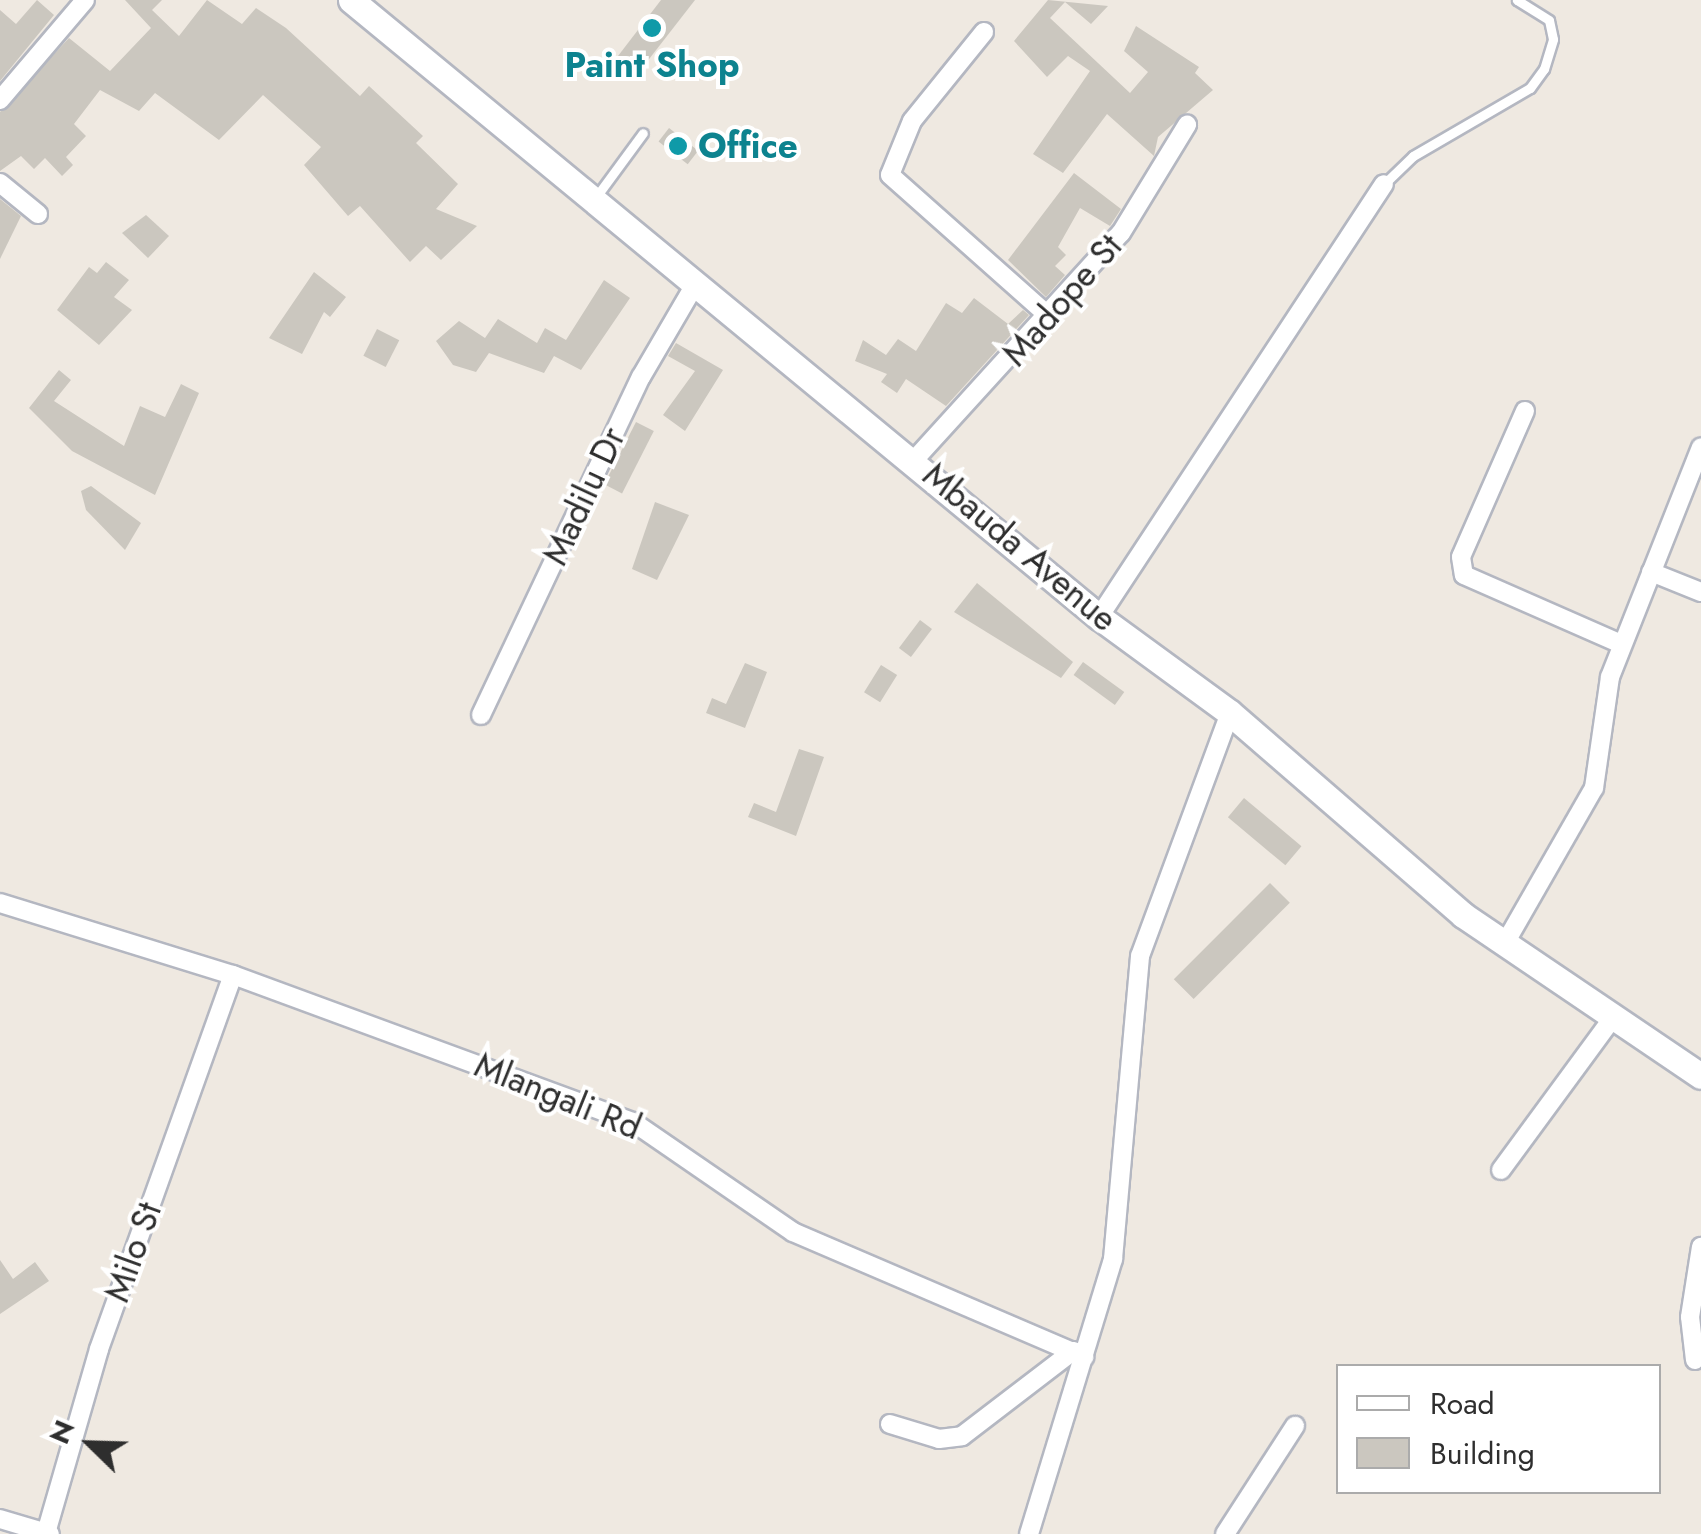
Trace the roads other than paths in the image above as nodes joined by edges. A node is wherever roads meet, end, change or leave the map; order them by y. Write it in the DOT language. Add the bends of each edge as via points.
graph roads {
  1 [pos="85,0"];
  2 [pos="352,0"];
  3 [pos="1516,0"];
  4 [pos="984,32"];
  5 [pos="0,100"];
  6 [pos="1186,124"];
  7 [pos="644,133"];
  8 [pos="0,183"];
  9 [pos="1384,184"];
  10 [pos="596,197"];
  11 [pos="38,214"];
  12 [pos="696,282"];
  13 [pos="1048,316"];
  14 [pos="1525,411"];
  15 [pos="1701,447"];
  16 [pos="916,458"];
  17 [pos="1651,572"];
  18 [pos="1701,592"];
  19 [pos="1098,617"];
  20 [pos="1621,644"];
  21 [pos="1230,714"];
  22 [pos="481,715"];
  23 [pos="0,903"];
  24 [pos="1504,945"];
  25 [pos="233,975"];
  26 [pos="1612,1019"];
  27 [pos="1701,1076"];
  28 [pos="1501,1170"];
  29 [pos="1701,1247"];
  30 [pos="1078,1354"];
  31 [pos="1694,1360"];
  32 [pos="890,1424"];
  33 [pos="1295,1426"];
  34 [pos="0,1519"];
  35 [pos="48,1533"];
  36 [pos="1029,1534"];
  37 [pos="1226,1534"];
  1 -- 5 [label="street"];
  2 -- 10 [label="street, Mbauda Avenue"];
  3 -- 9 [label="lane" via="1548,20 1553,38 1530,88 1413,156"];
  4 -- 13 [label="street" via="912,121 890,158 890,175"];
  6 -- 13 [label="street, Madope St" via="1134,215"];
  7 -- 10 [label="lane"];
  8 -- 11 [label="street"];
  9 -- 19 [label="street"];
  10 -- 12 [label="street, Mbauda Avenue"];
  12 -- 16 [label="street, Mbauda Avenue"];
  12 -- 22 [label="street, Madilu Dr" via="641,377"];
  13 -- 16 [label="street, Madope St"];
  14 -- 20 [label="street" via="1462,557 1464,576"];
  15 -- 17 [label="street"];
  16 -- 19 [label="street, Mbauda Avenue"];
  17 -- 18 [label="street"];
  17 -- 20 [label="street"];
  19 -- 21 [label="street, Mbauda Avenue"];
  20 -- 24 [label="street" via="1594,788"];
  21 -- 24 [label="street, Mbauda Avenue"];
  21 -- 30 [label="street" via="1140,956 1119,1227"];
  23 -- 25 [label="street, Mlangali Rd"];
  24 -- 26 [label="street, Mbauda Avenue"];
  25 -- 30 [label="street, Mlangali Rd" via="633,1122 793,1232"];
  25 -- 35 [label="street, Milo St" via="99,1349"];
  26 -- 27 [label="street, Mbauda Avenue"];
  26 -- 28 [label="street"];
  29 -- 31 [label="street" via="1690,1317"];
  30 -- 32 [label="street" via="962,1436 940,1439"];
  30 -- 36 [label="street"];
  33 -- 37 [label="street"];
  34 -- 35 [label="street"];
}
